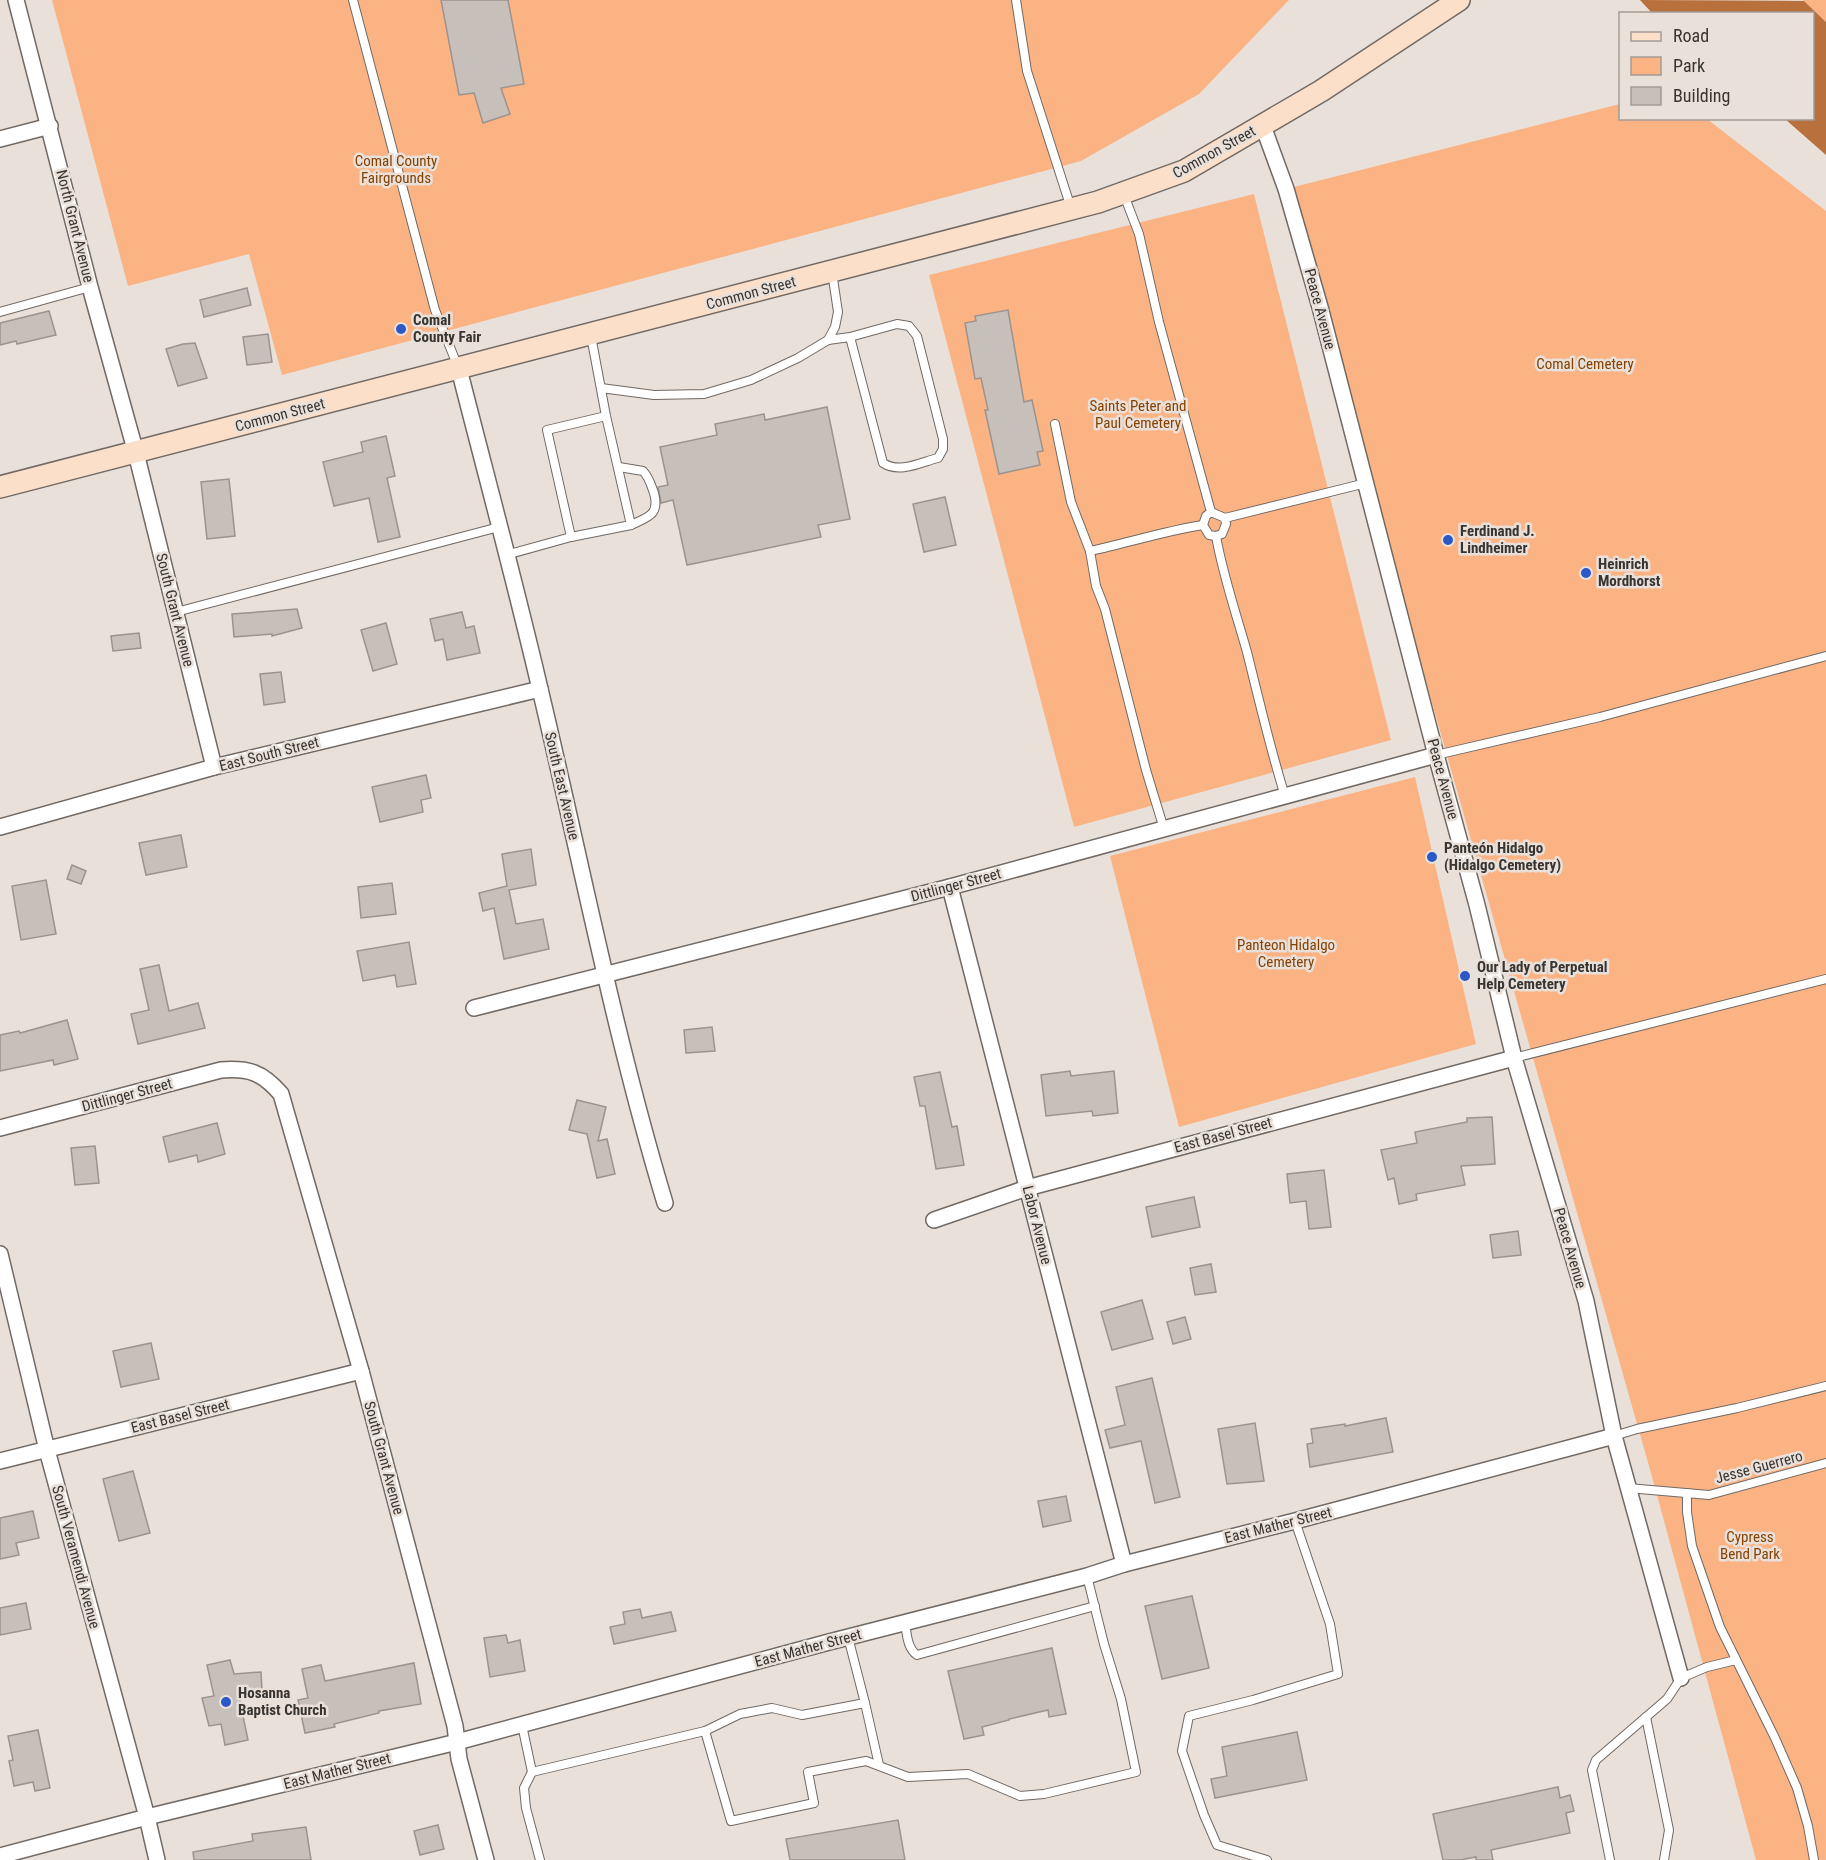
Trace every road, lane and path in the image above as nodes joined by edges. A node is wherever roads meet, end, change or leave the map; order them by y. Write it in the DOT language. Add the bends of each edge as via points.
graph roads {
  1 [pos="16,0"];
  2 [pos="353,0"];
  3 [pos="1016,0"];
  4 [pos="1459,0"];
  5 [pos="50,126"];
  6 [pos="1263,126"];
  7 [pos="0,139"];
  8 [pos="1124,194"];
  9 [pos="1071,209"];
  10 [pos="831,272"];
  11 [pos="90,287"];
  12 [pos="0,312"];
  13 [pos="591,335"];
  14 [pos="850,338"];
  15 [pos="828,340"];
  16 [pos="459,369"];
  17 [pos="601,388"];
  18 [pos="606,416"];
  19 [pos="1055,424"];
  20 [pos="136,453"];
  21 [pos="619,467"];
  22 [pos="1366,483"];
  23 [pos="0,487"];
  24 [pos="1211,512"];
  25 [pos="1225,518"];
  26 [pos="631,525"];
  27 [pos="1203,525"];
  28 [pos="500,527"];
  29 [pos="1215,536"];
  30 [pos="571,537"];
  31 [pos="1090,551"];
  32 [pos="506,555"];
  33 [pos="176,612"];
  34 [pos="1826,656"];
  35 [pos="540,689"];
  36 [pos="1436,754"];
  37 [pos="214,767"];
  38 [pos="1285,796"];
  39 [pos="0,827"];
  40 [pos="1164,829"];
  41 [pos="950,886"];
  42 [pos="604,974"];
  43 [pos="1826,979"];
  44 [pos="474,1008"];
  45 [pos="1514,1058"];
  46 [pos="254,1072"];
  47 [pos="0,1128"];
  48 [pos="1027,1188"];
  49 [pos="664,1203"];
  50 [pos="934,1220"];
  51 [pos="0,1254"];
  52 [pos="361,1371"];
  53 [pos="1826,1386"];
  54 [pos="1614,1436"];
  55 [pos="47,1450"];
  56 [pos="0,1461"];
  57 [pos="1826,1463"];
  58 [pos="1628,1488"];
  59 [pos="1687,1493"];
  60 [pos="1295,1521"];
  61 [pos="1124,1564"];
  62 [pos="1087,1576"];
  63 [pos="1095,1606"];
  64 [pos="905,1623"];
  65 [pos="848,1637"];
  66 [pos="1736,1660"];
  67 [pos="1681,1678"];
  68 [pos="866,1703"];
  69 [pos="1646,1717"];
  70 [pos="522,1725"];
  71 [pos="705,1731"];
  72 [pos="457,1742"];
  73 [pos="879,1765"];
  74 [pos="532,1772"];
  75 [pos="147,1817"];
  76 [pos="0,1856"];
  77 [pos="157,1860"];
  78 [pos="486,1860"];
  79 [pos="540,1860"];
  80 [pos="1267,1860"];
  81 [pos="1610,1860"];
  82 [pos="1664,1860"];
  83 [pos="1814,1860"];
  1 -- 5 [label="street, North Grant Avenue"];
  2 -- 16 [label="lane" via="435,310"];
  3 -- 9 [label="lane" via="1026,71"];
  4 -- 6 [label="main road, Common Street"];
  5 -- 7 [label="street"];
  5 -- 11 [label="street, North Grant Avenue"];
  6 -- 8 [label="main road, Common Street" via="1184,171"];
  6 -- 22 [label="street, Peace Avenue" via="1286,189"];
  8 -- 9 [label="main road, Common Street"];
  8 -- 24 [label="lane" via="1139,234"];
  9 -- 10 [label="main road, Common Street"];
  10 -- 13 [label="main road, Common Street"];
  10 -- 15 [label="lane" via="838,312"];
  11 -- 12 [label="lane"];
  11 -- 20 [label="street, North Grant Avenue"];
  13 -- 16 [label="main road, Common Street"];
  13 -- 17 [label="lane"];
  14 -- 14 [label="lane" via="897,324 909,326 917,336 943,439 938,458 901,468 883,463"];
  14 -- 15 [label="lane"];
  15 -- 17 [label="lane" via="751,380 704,394 654,395"];
  16 -- 20 [label="main road, Common Street"];
  16 -- 28 [label="street, South East Avenue"];
  17 -- 18 [label="lane"];
  18 -- 21 [label="lane"];
  18 -- 30 [label="lane" via="547,430"];
  19 -- 31 [label="lane" via="1071,502"];
  20 -- 23 [label="main road, Common Street"];
  20 -- 33 [label="street, South Grant Avenue"];
  21 -- 26 [label="lane"];
  21 -- 26 [label="lane" via="643,471 656,503 652,514"];
  22 -- 25 [label="lane"];
  22 -- 36 [label="street, Peace Avenue"];
  24 -- 25 [label="lane"];
  24 -- 27 [label="lane"];
  25 -- 29 [label="lane" via="1225,529"];
  26 -- 30 [label="lane"];
  27 -- 29 [label="lane" via="1209,535"];
  27 -- 31 [label="lane"];
  28 -- 32 [label="street, South East Avenue"];
  28 -- 33 [label="lane"];
  29 -- 38 [label="lane"];
  30 -- 32 [label="lane"];
  31 -- 40 [label="lane" via="1096,586"];
  32 -- 35 [label="street, South East Avenue"];
  33 -- 37 [label="street, South Grant Avenue"];
  34 -- 36 [label="lane" via="1600,717"];
  35 -- 37 [label="street, East South Street"];
  35 -- 42 [label="street, South East Avenue"];
  36 -- 38 [label="street, Dittlinger Street"];
  36 -- 45 [label="street, Peace Avenue"];
  37 -- 39 [label="street, East South Street"];
  38 -- 40 [label="street, Dittlinger Street"];
  40 -- 41 [label="street, Dittlinger Street"];
  41 -- 42 [label="street, Dittlinger Street"];
  41 -- 48 [label="street, Labor Avenue"];
  42 -- 44 [label="street, Dittlinger Street"];
  42 -- 49 [label="street, South East Avenue"];
  43 -- 45 [label="lane"];
  45 -- 48 [label="street, East Basel Street"];
  45 -- 54 [label="street, Peace Avenue" via="1586,1301"];
  46 -- 47 [label="street, Dittlinger Street" via="221,1070"];
  46 -- 52 [label="street, South Grant Avenue" via="269,1080 281,1094"];
  48 -- 50 [label="street, East Basel Street"];
  48 -- 61 [label="street, Labor Avenue"];
  51 -- 55 [label="street, South Veramendi Avenue"];
  52 -- 55 [label="street, East Basel Street"];
  52 -- 72 [label="street, South Grant Avenue"];
  53 -- 54 [label="lane"];
  54 -- 58 [label="street, Peace Avenue"];
  54 -- 60 [label="street, East Mather Street"];
  55 -- 56 [label="street, East Basel Street"];
  55 -- 75 [label="street, South Veramendi Avenue"];
  57 -- 59 [label="lane, Jesse Guerrero" via="1708,1495"];
  58 -- 59 [label="lane, Jesse Guerrero"];
  58 -- 67 [label="street, Peace Avenue"];
  59 -- 66 [label="lane" via="1692,1546 1720,1627"];
  60 -- 61 [label="street, East Mather Street"];
  60 -- 80 [label="lane" via="1330,1624 1338,1674 1189,1716 1182,1752 1217,1845"];
  61 -- 62 [label="street, East Mather Street"];
  62 -- 63 [label="lane"];
  62 -- 64 [label="street, East Mather Street"];
  63 -- 64 [label="lane" via="917,1655 910,1646"];
  63 -- 73 [label="lane" via="1136,1772 1020,1796 968,1774 908,1777"];
  64 -- 65 [label="street, East Mather Street"];
  65 -- 68 [label="lane"];
  65 -- 70 [label="street, East Mather Street"];
  66 -- 67 [label="lane"];
  66 -- 83 [label="lane" via="1797,1788"];
  67 -- 69 [label="lane" via="1667,1699"];
  68 -- 71 [label="lane" via="802,1714 772,1708 741,1714"];
  68 -- 73 [label="lane"];
  69 -- 81 [label="lane" via="1596,1760 1592,1770"];
  69 -- 82 [label="lane" via="1670,1830"];
  70 -- 72 [label="street, East Mather Street"];
  70 -- 74 [label="lane"];
  71 -- 73 [label="lane" via="731,1821 814,1803 808,1772 866,1761"];
  71 -- 74 [label="lane"];
  72 -- 75 [label="street, East Mather Street"];
  72 -- 78 [label="street, South Grant Avenue"];
  74 -- 79 [label="lane" via="524,1788"];
  75 -- 76 [label="street, East Mather Street"];
  75 -- 77 [label="street, South Veramendi Avenue"];
}
